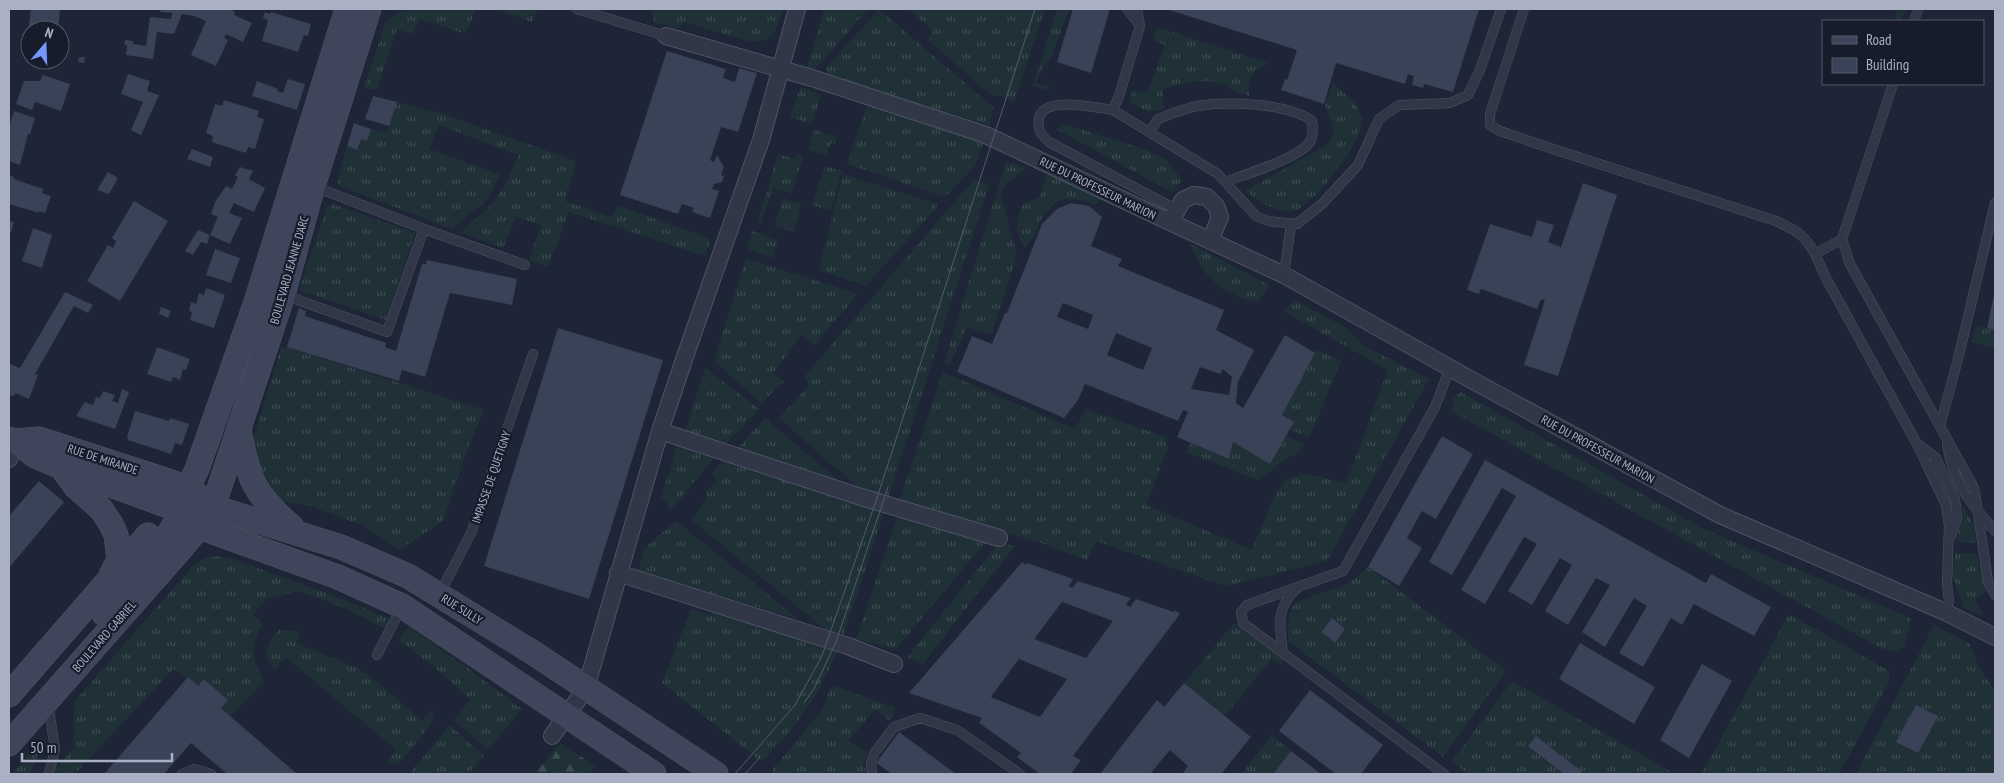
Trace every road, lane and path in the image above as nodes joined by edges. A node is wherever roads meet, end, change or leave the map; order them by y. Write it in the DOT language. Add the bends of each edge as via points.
graph roads {
  1 [pos="347,9"];
  2 [pos="369,9"];
  3 [pos="577,9"];
  4 [pos="797,9"];
  5 [pos="1127,9"];
  6 [pos="1137,9"];
  7 [pos="1501,9"];
  8 [pos="1524,9"];
  9 [pos="1140,26"];
  10 [pos="666,36"];
  11 [pos="781,69"];
  12 [pos="1893,85"];
  13 [pos="1114,110"];
  14 [pos="1150,131"];
  15 [pos="1225,182"];
  16 [pos="312,186"];
  17 [pos="1995,203"];
  18 [pos="1174,216"];
  19 [pos="1291,224"];
  20 [pos="424,229"];
  21 [pos="1842,239"];
  22 [pos="1210,241"];
  23 [pos="1815,254"];
  24 [pos="524,265"];
  25 [pos="1284,275"];
  26 [pos="283,295"];
  27 [pos="533,354"];
  28 [pos="1450,368"];
  29 [pos="1940,426"];
  30 [pos="239,430"];
  31 [pos="660,431"];
  32 [pos="11,446"];
  33 [pos="61,467"];
  34 [pos="202,498"];
  35 [pos="176,510"];
  36 [pos="1976,511"];
  37 [pos="199,528"];
  38 [pos="1995,531"];
  39 [pos="299,533"];
  40 [pos="999,538"];
  41 [pos="618,573"];
  42 [pos="110,578"];
  43 [pos="1300,586"];
  44 [pos="439,595"];
  45 [pos="1995,595"];
  46 [pos="402,606"];
  47 [pos="1945,612"];
  48 [pos="1995,637"];
  49 [pos="1283,652"];
  50 [pos="377,655"];
  51 [pos="894,664"];
  52 [pos="67,678"];
  53 [pos="586,688"];
  54 [pos="9,695"];
  55 [pos="48,700"];
  56 [pos="567,716"];
  57 [pos="552,736"];
  58 [pos="9,744"];
  59 [pos="48,774"];
  60 [pos="182,774"];
  61 [pos="211,774"];
  62 [pos="654,774"];
  63 [pos="716,774"];
  64 [pos="872,774"];
  65 [pos="1020,774"];
  66 [pos="1444,774"];
  1 -- 34 [label="main road, BOULEVARD JEANNE D'ARC" via="256,302 197,469"];
  2 -- 16 [label="main road, BOULEVARD JEANNE D'ARC"];
  3 -- 10 [label="lane"];
  4 -- 11 [label="street"];
  5 -- 9 [label="lane"];
  6 -- 9 [label="lane"];
  7 -- 19 [label="lane" via="1468,95 1450,103 1399,104 1379,119 1352,172 1323,203 1298,224"];
  8 -- 23 [label="lane" via="1490,114 1490,125 1500,132 1541,146 1776,221 1806,239"];
  9 -- 13 [label="lane"];
  10 -- 11 [label="street, RUE DU PROFESSEUR MARION"];
  11 -- 18 [label="street, RUE DU PROFESSEUR MARION" via="986,135"];
  11 -- 31 [label="street" via="761,140"];
  12 -- 21 [label="lane"];
  13 -- 14 [label="lane"];
  13 -- 18 [label="lane" via="1073,104 1052,105 1040,114 1039,129 1049,142"];
  14 -- 15 [label="lane" via="1218,174"];
  14 -- 15 [label="lane" via="1158,118 1213,104 1285,109 1312,121 1311,141 1304,149 1290,158"];
  15 -- 19 [label="lane" via="1256,216"];
  16 -- 20 [label="lane"];
  16 -- 26 [label="main road, BOULEVARD JEANNE D'ARC"];
  17 -- 29 [label="lane"];
  18 -- 22 [label="street, RUE DU PROFESSEUR MARION"];
  18 -- 22 [label="street, RUE DU PROFESSEUR MARION" via="1182,200 1194,195 1207,197 1216,206 1220,217"];
  19 -- 25 [label="lane"];
  20 -- 24 [label="lane"];
  20 -- 26 [label="lane" via="387,332"];
  21 -- 23 [label="lane"];
  21 -- 29 [label="lane" via="1850,264"];
  22 -- 25 [label="street, RUE DU PROFESSEUR MARION"];
  23 -- 47 [label="lane" via="1917,444 1946,505 1949,601"];
  25 -- 28 [label="street, RUE DU PROFESSEUR MARION"];
  26 -- 30 [label="main road, BOULEVARD JEANNE D'ARC"];
  27 -- 44 [label="lane, IMPASSE DE QUETIGNY" via="472,533"];
  28 -- 43 [label="lane" via="1435,407 1343,571"];
  28 -- 47 [label="street, RUE DU PROFESSEUR MARION" via="1720,515"];
  29 -- 36 [label="lane" via="1973,486"];
  30 -- 34 [label="main road, BOULEVARD JEANNE D'ARC"];
  30 -- 39 [label="main road" via="252,482 269,508"];
  31 -- 40 [label="street"];
  31 -- 41 [label="street"];
  32 -- 33 [label="main road, RUE DE MIRANDE"];
  32 -- 34 [label="main road, RUE DE MIRANDE" via="39,439"];
  33 -- 35 [label="main road, RUE DE MIRANDE"];
  33 -- 42 [label="main road" via="76,487 101,509 116,535 120,560"];
  34 -- 35 [label="main road"];
  34 -- 37 [label="main road, BOULEVARD JEANNE D'ARC"];
  34 -- 39 [label="main road, RUE SULLY"];
  35 -- 37 [label="main road"];
  35 -- 42 [label="main road"];
  35 -- 52 [label="main road" via="166,538 107,608"];
  36 -- 38 [label="lane"];
  36 -- 45 [label="lane" via="1988,582"];
  37 -- 46 [label="main road" via="338,577"];
  37 -- 52 [label="main road, BOULEVARD GABRIEL"];
  39 -- 44 [label="main road, RUE SULLY" via="372,559"];
  41 -- 51 [label="street" via="848,646"];
  41 -- 53 [label="street"];
  42 -- 54 [label="main road"];
  43 -- 49 [label="lane" via="1285,602 1281,616 1279,631"];
  43 -- 49 [label="lane" via="1247,605 1241,612 1243,623"];
  44 -- 53 [label="main road, RUE SULLY"];
  46 -- 50 [label="lane"];
  46 -- 56 [label="main road"];
  47 -- 48 [label="street, RUE DU PROFESSEUR MARION"];
  49 -- 66 [label="lane"];
  52 -- 55 [label="main road, BOULEVARD GABRIEL"];
  53 -- 56 [label="street"];
  53 -- 63 [label="main road, RUE SULLY"];
  55 -- 58 [label="main road, BOULEVARD GABRIEL"];
  55 -- 59 [label="lane" via="55,749"];
  56 -- 57 [label="street"];
  56 -- 62 [label="main road"];
  60 -- 61 [label="lane" via="194,769"];
  64 -- 65 [label="lane" via="870,762 894,727 920,718 957,730"];
}
